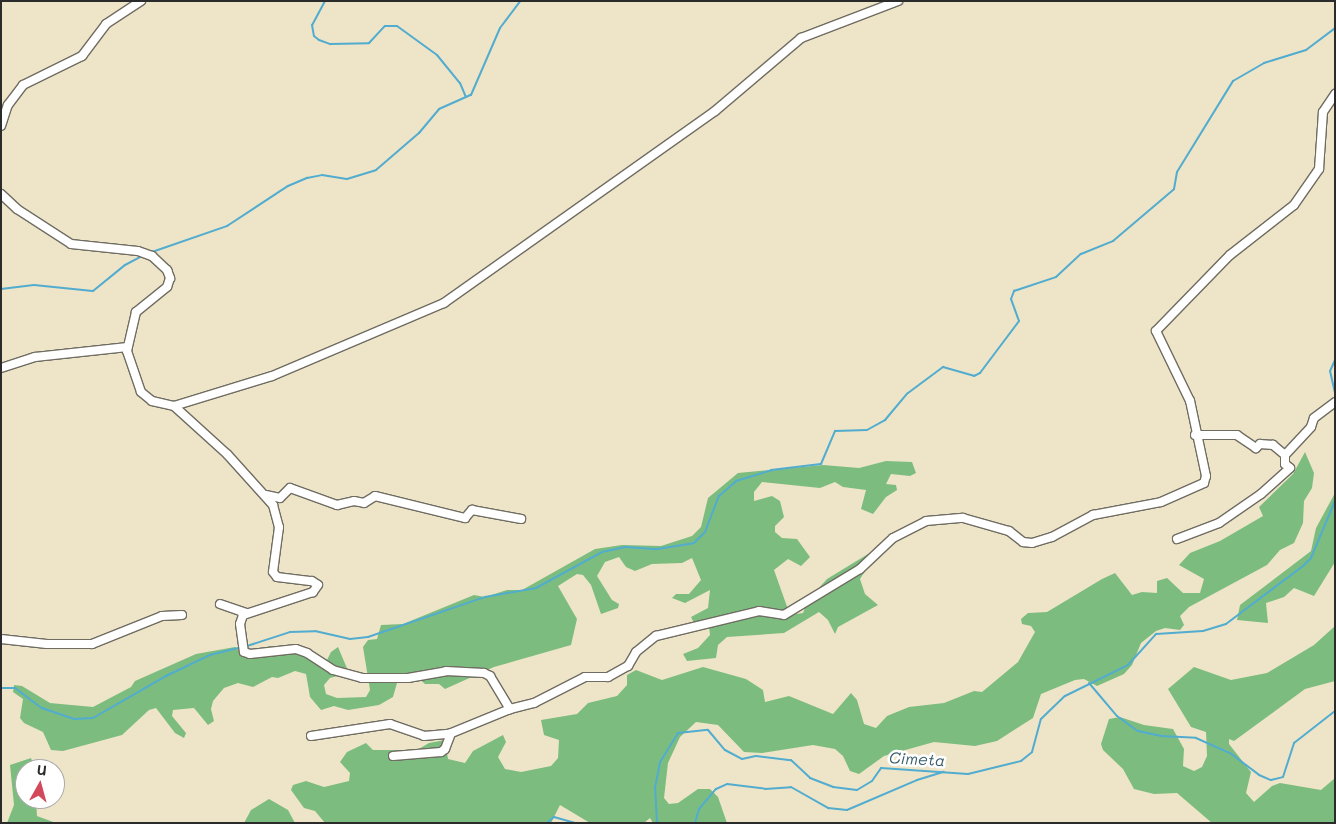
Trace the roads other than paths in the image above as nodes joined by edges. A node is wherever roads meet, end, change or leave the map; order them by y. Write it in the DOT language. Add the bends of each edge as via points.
graph roads {
  1 [pos="141,1"];
  2 [pos="898,1"];
  3 [pos="1335,94"];
  4 [pos="1,126"];
  5 [pos="1,194"];
  6 [pos="127,347"];
  7 [pos="1,368"];
  8 [pos="1335,402"];
  9 [pos="174,406"];
  10 [pos="1196,436"];
  11 [pos="1285,455"];
  12 [pos="266,495"];
  13 [pos="521,519"];
  14 [pos="1176,539"];
  15 [pos="220,604"];
  16 [pos="246,613"];
  17 [pos="182,615"];
  18 [pos="1,638"];
  19 [pos="510,709"];
  20 [pos="451,733"];
  21 [pos="311,736"];
  22 [pos="393,756"];
  1 -- 4 [label="street" via="106,24 82,56 22,85 8,105"];
  2 -- 9 [label="street" via="801,38 715,111 444,303 272,376"];
  3 -- 10 [label="street" via="1323,112 1318,169 1294,205 1230,255 1156,329 1190,401"];
  5 -- 6 [label="street" via="17,209 71,244 138,251 152,256 167,270 170,278 167,287 136,312"];
  6 -- 7 [label="street" via="35,357"];
  6 -- 9 [label="street" via="141,392 152,401"];
  8 -- 11 [label="street" via="1314,418 1311,426"];
  9 -- 12 [label="street"];
  10 -- 11 [label="street" via="1237,435 1256,448 1260,444 1273,445"];
  10 -- 19 [label="street" via="1206,480 1161,502 1102,512 1052,537 1032,543 1023,542 1009,531 964,518 926,521 893,538 860,569 784,615 759,611 656,636 636,652 628,666 608,677 585,677 538,701"];
  11 -- 14 [label="street" via="1285,464 1290,468 1261,494 1219,523"];
  12 -- 13 [label="street" via="280,498 290,488 337,505 354,501 364,504 375,496 461,517 468,516 472,510"];
  12 -- 16 [label="street" via="273,505 279,527 273,572 276,577 312,581 318,585 313,592"];
  15 -- 16 [label="street"];
  16 -- 19 [label="street" via="240,624 242,649 246,654 296,649 333,670 362,678 408,678 446,671 484,673 490,676"];
  17 -- 18 [label="street" via="162,616 92,644 47,644"];
  19 -- 20 [label="street"];
  20 -- 21 [label="street" via="424,736 390,724"];
  20 -- 22 [label="street" via="441,752"];
}
